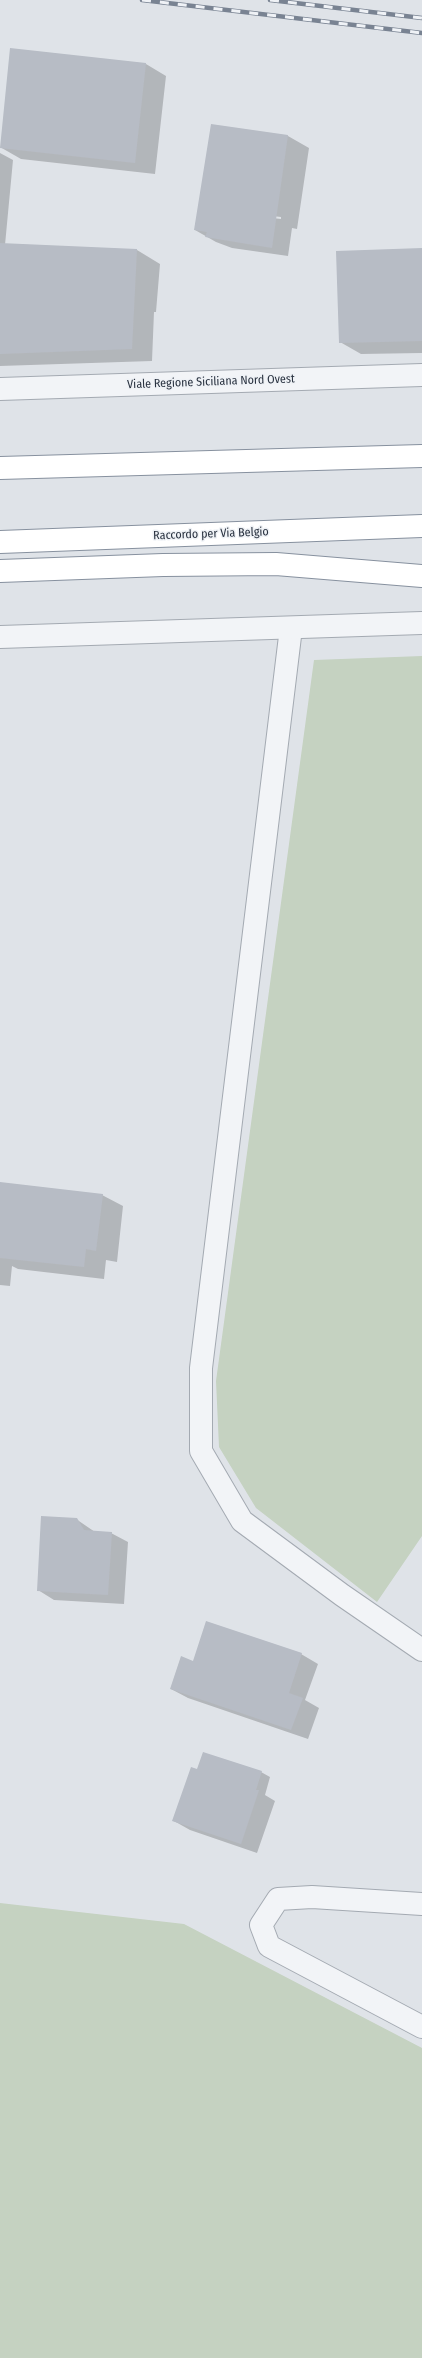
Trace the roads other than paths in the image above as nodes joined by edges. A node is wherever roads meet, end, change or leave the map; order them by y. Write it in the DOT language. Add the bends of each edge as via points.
graph roads {
  1 [pos="422,375"];
  2 [pos="0,389"];
  3 [pos="422,456"];
  4 [pos="0,468"];
  5 [pos="422,526"];
  6 [pos="0,542"];
  7 [pos="0,571"];
  8 [pos="422,576"];
  9 [pos="422,623"];
  10 [pos="291,628"];
  11 [pos="0,637"];
  12 [pos="422,1650"];
  13 [pos="422,1904"];
  14 [pos="422,2027"];
  1 -- 2 [label="street, Viale Regione Siciliana Nord Ovest"];
  3 -- 4 [label="highway"];
  5 -- 6 [label="highway, Raccordo per Via Belgio"];
  7 -- 8 [label="highway" via="276,564"];
  9 -- 10 [label="street"];
  10 -- 11 [label="street"];
  10 -- 12 [label="street" via="201,1368 201,1451 242,1521"];
  13 -- 14 [label="street" via="312,1897 278,1899 261,1925 269,1946"];
}
